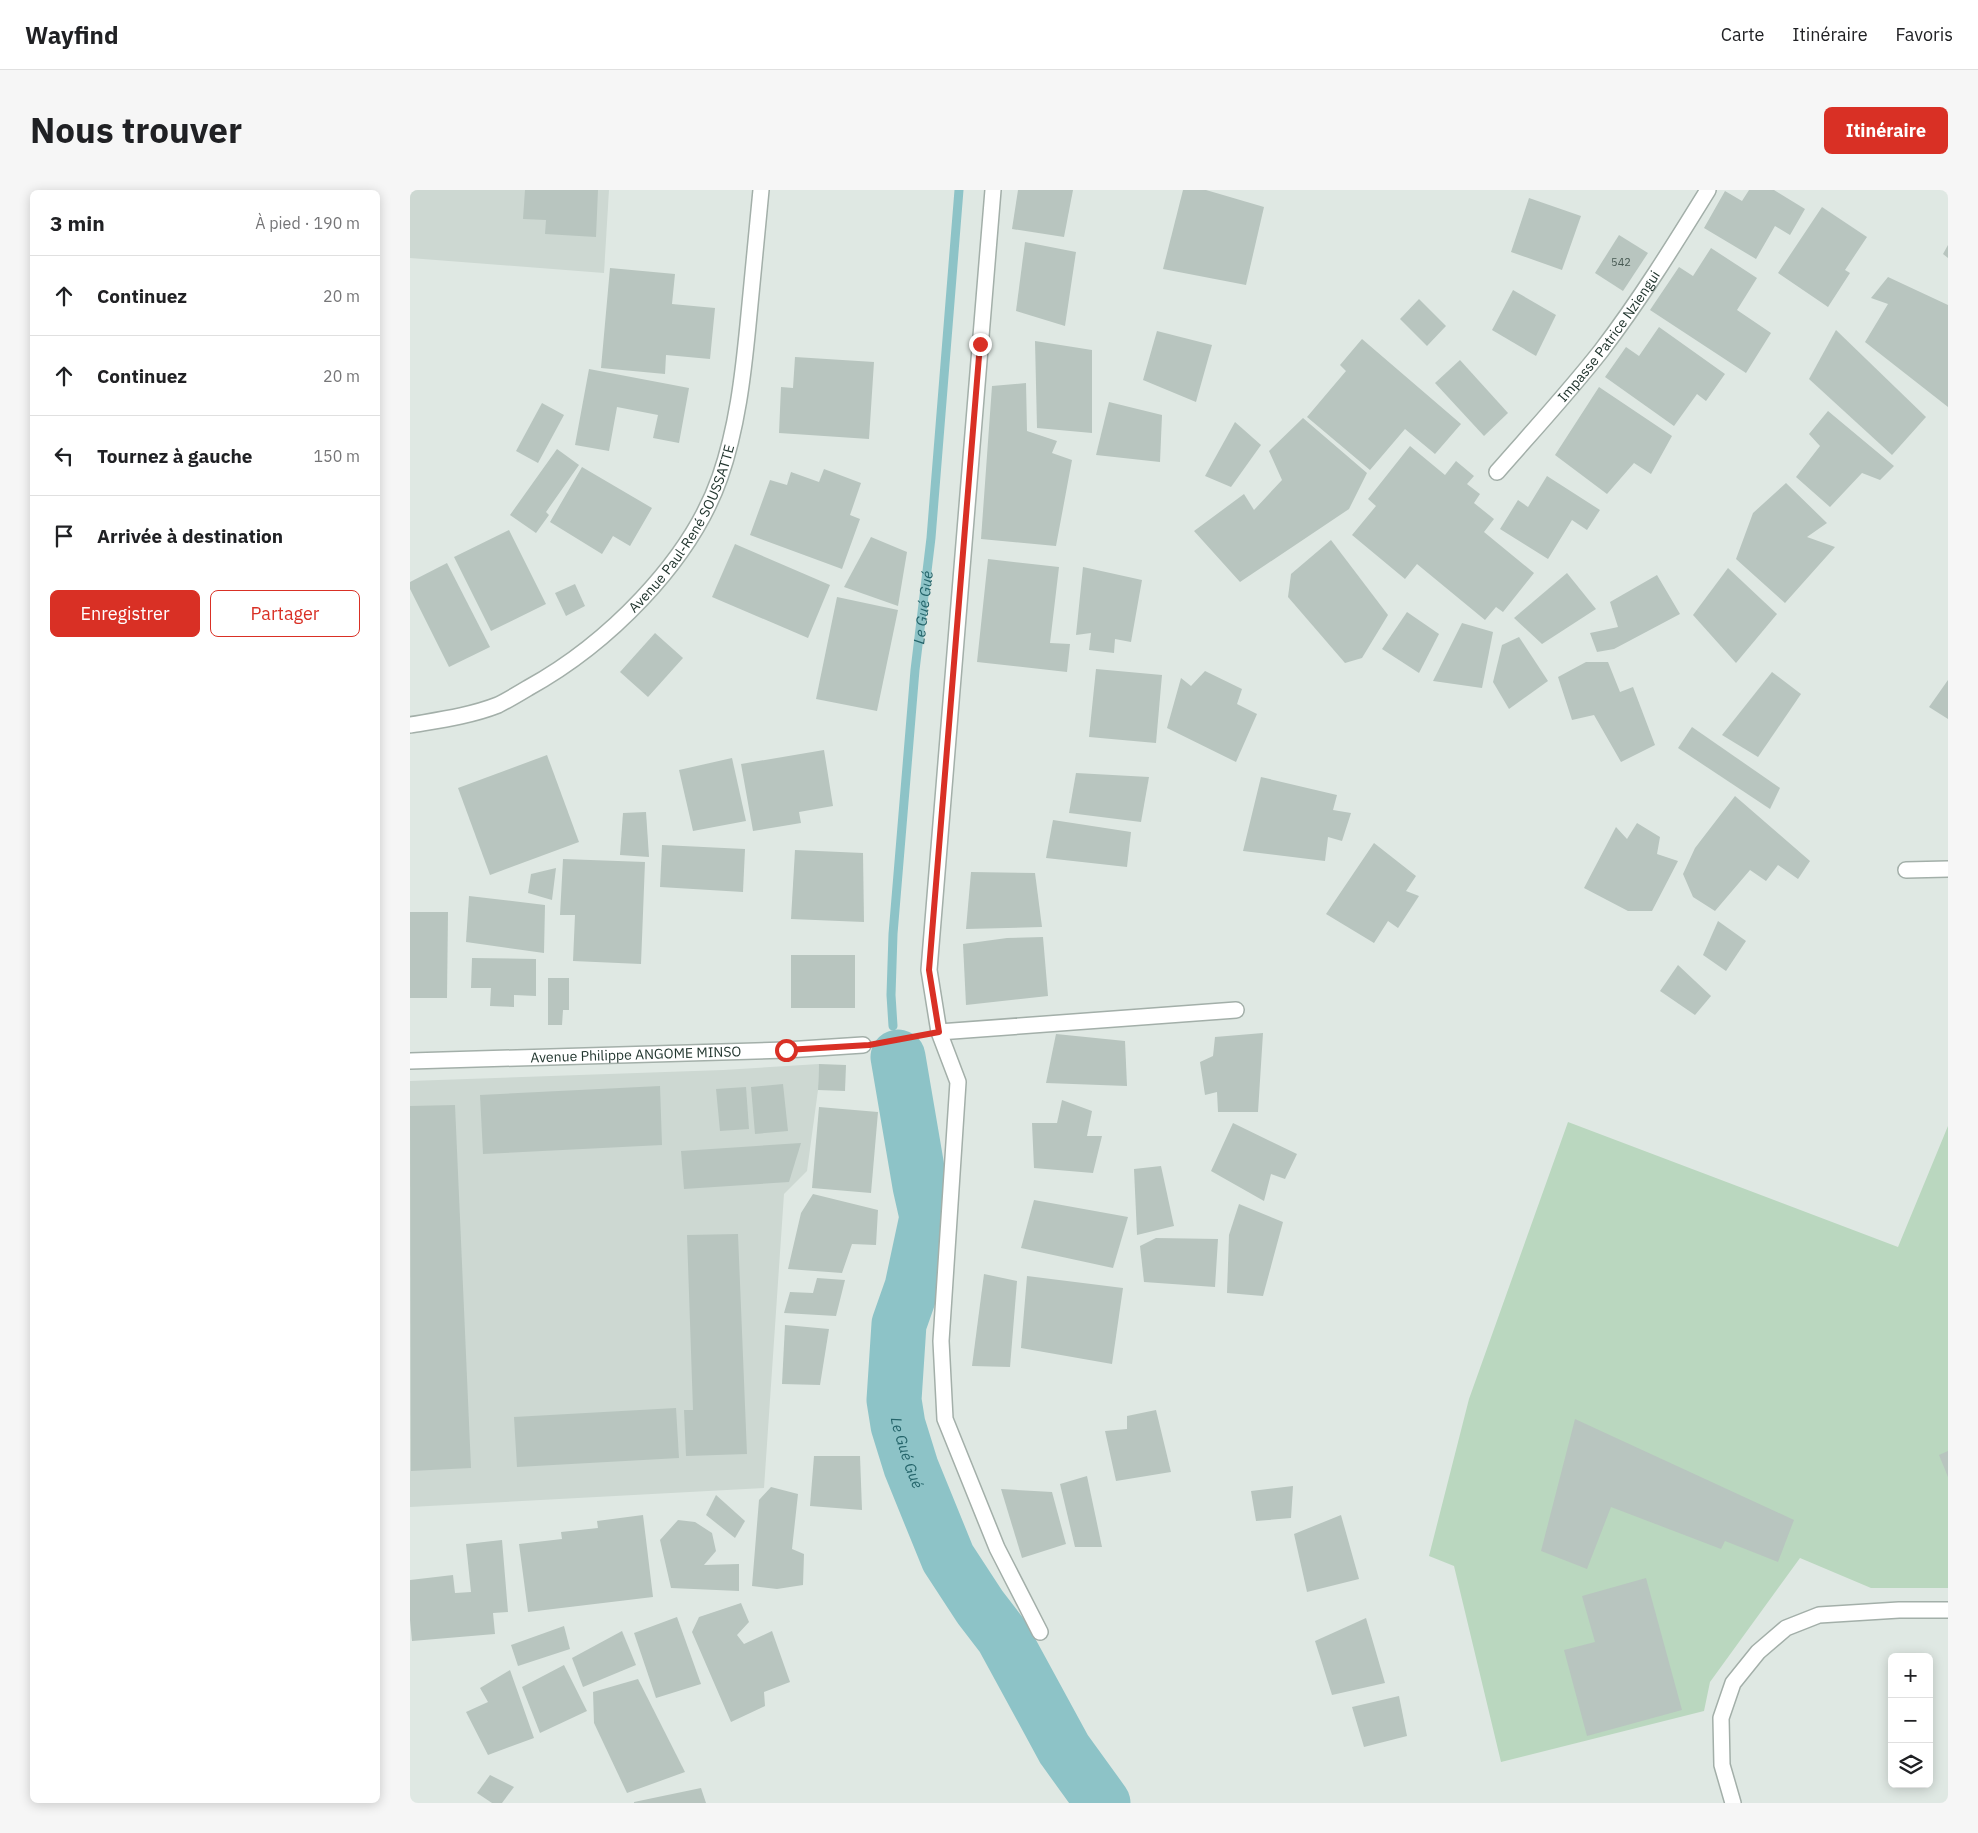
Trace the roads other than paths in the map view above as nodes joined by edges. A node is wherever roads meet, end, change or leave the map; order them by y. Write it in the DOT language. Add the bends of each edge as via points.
graph roads {
  1 [pos="761,190"];
  2 [pos="993,190"];
  3 [pos="1708,190"];
  4 [pos="1497,472"];
  5 [pos="410,724"];
  6 [pos="1948,869"];
  7 [pos="1906,870"];
  8 [pos="1236,1010"];
  9 [pos="939,1032"];
  10 [pos="863,1045"];
  11 [pos="410,1061"];
  12 [pos="1948,1610"];
  13 [pos="1040,1632"];
  14 [pos="1733,1803"];
  1 -- 5 [label="street, Avenue Paul-René SOUSSATTE" via="737,411 720,478 686,543 633,608 557,672 499,704 470,714"];
  2 -- 9 [label="street" via="929,970"];
  3 -- 4 [label="street, Impasse Patrice Nziengui" via="1602,350"];
  6 -- 7 [label="street"];
  8 -- 9 [label="street"];
  9 -- 13 [label="street" via="958,1082 940,1341 945,1419 997,1548"];
  10 -- 11 [label="street, Avenue Philippe ANGOME MINSO"];
  12 -- 14 [label="street" via="1819,1615 1786,1628 1758,1652 1733,1683 1721,1718 1722,1765"];
}
